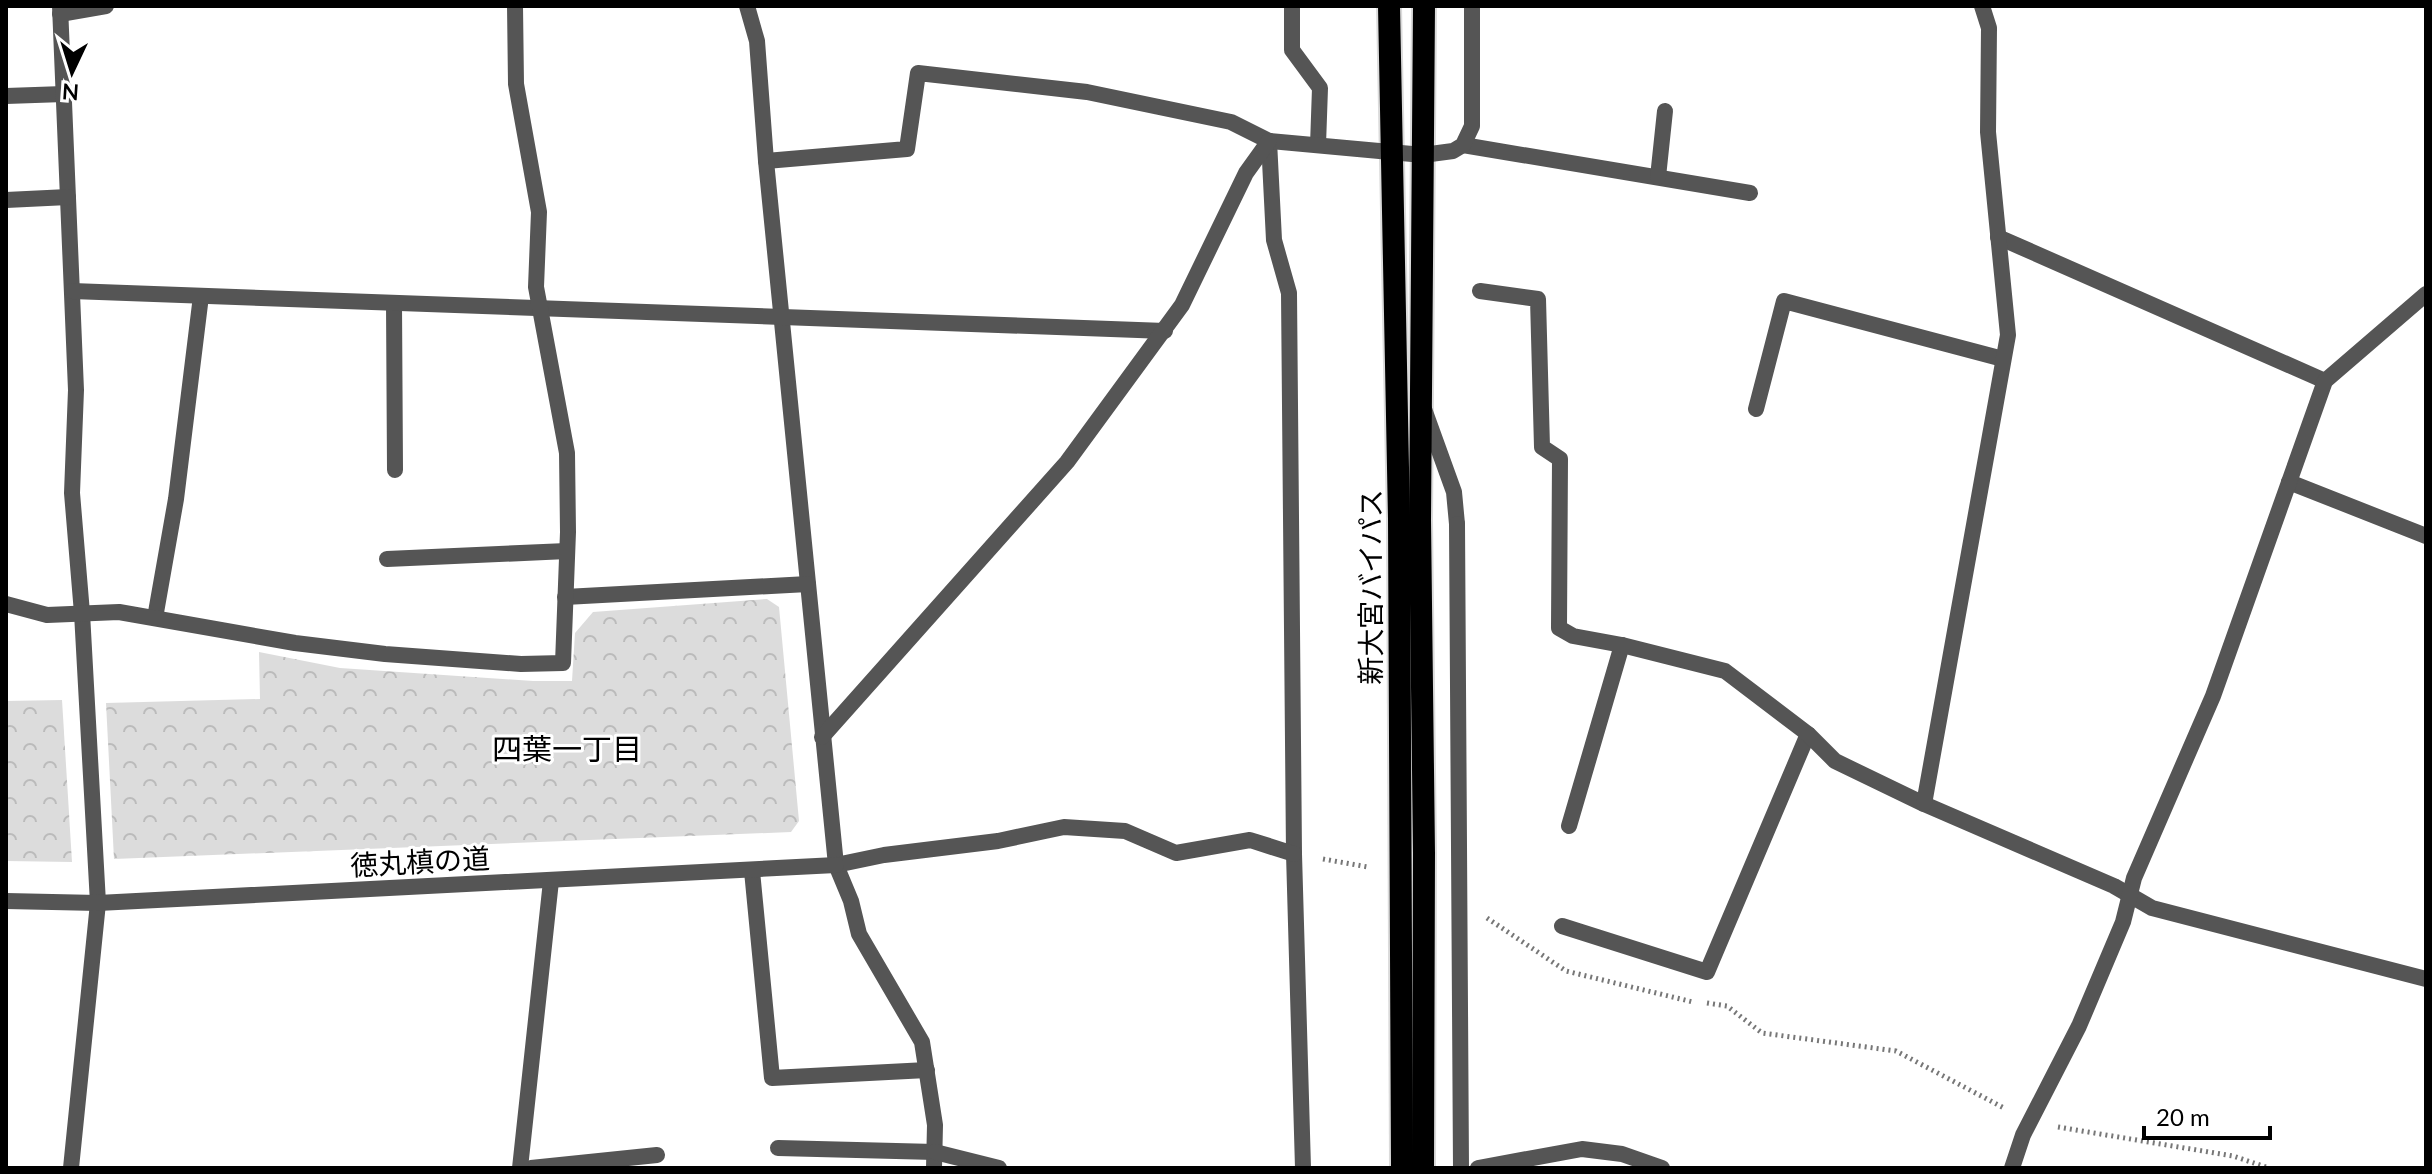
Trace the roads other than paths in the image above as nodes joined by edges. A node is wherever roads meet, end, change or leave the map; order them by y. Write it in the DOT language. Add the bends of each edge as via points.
graph roads {
  1 [pos="106,6"];
  2 [pos="515,6"];
  3 [pos="747,6"];
  4 [pos="1292,6"];
  5 [pos="1389,6"];
  6 [pos="1424,6"];
  7 [pos="1472,6"];
  8 [pos="1982,6"];
  9 [pos="60,10"];
  10 [pos="64,94"];
  11 [pos="6,96"];
  12 [pos="1665,111"];
  13 [pos="1269,141"];
  14 [pos="1318,145"];
  15 [pos="1463,145"];
  16 [pos="1392,151"];
  17 [pos="1423,155"];
  18 [pos="766,161"];
  19 [pos="1658,177"];
  20 [pos="1750,193"];
  21 [pos="68,197"];
  22 [pos="6,200"];
  23 [pos="1998,237"];
  24 [pos="72,291"];
  25 [pos="1480,291"];
  26 [pos="2426,294"];
  27 [pos="201,296"];
  28 [pos="394,303"];
  29 [pos="542,308"];
  30 [pos="784,317"];
  31 [pos="1165,331"];
  32 [pos="2003,359"];
  33 [pos="2325,381"];
  34 [pos="1421,400"];
  35 [pos="1756,409"];
  36 [pos="395,470"];
  37 [pos="2289,482"];
  38 [pos="1410,519"];
  39 [pos="2426,536"];
  40 [pos="567,551"];
  41 [pos="387,559"];
  42 [pos="808,584"];
  43 [pos="565,597"];
  44 [pos="6,604"];
  45 [pos="82,613"];
  46 [pos="155,618"];
  47 [pos="1622,645"];
  48 [pos="1808,734"];
  49 [pos="822,737"];
  50 [pos="1924,804"];
  51 [pos="1569,826"];
  52 [pos="1294,854"];
  53 [pos="836,865"];
  54 [pos="752,871"];
  55 [pos="551,881"];
  56 [pos="2130,896"];
  57 [pos="6,901"];
  58 [pos="98,903"];
  59 [pos="1562,926"];
  60 [pos="2426,979"];
  61 [pos="927,1070"];
  62 [pos="778,1148"];
  63 [pos="657,1155"];
  64 [pos="934,1160"];
  65 [pos="71,1168"];
  66 [pos="520,1168"];
  67 [pos="531,1168"];
  68 [pos="999,1168"];
  69 [pos="1303,1168"];
  70 [pos="1402,1168"];
  71 [pos="1423,1168"];
  72 [pos="1461,1168"];
  73 [pos="1478,1168"];
  74 [pos="1662,1168"];
  75 [pos="2012,1168"];
  1 -- 9 [label="street"];
  2 -- 29 [label="street" via="516,84 539,212 536,287"];
  3 -- 18 [label="street" via="757,41"];
  4 -- 14 [label="street" via="1292,50 1320,88"];
  5 -- 16 [label="highway, 新大宮バイパス"];
  6 -- 17 [label="highway, 新大宮バイパス"];
  7 -- 15 [label="street" via="1472,126"];
  8 -- 23 [label="street" via="1989,28 1988,132"];
  9 -- 10 [label="street"];
  10 -- 11 [label="street"];
  10 -- 21 [label="street"];
  12 -- 19 [label="street"];
  13 -- 14 [label="street"];
  13 -- 18 [label="street" via="1231,122 1087,92 918,73 907,149"];
  13 -- 31 [label="street" via="1246,173"];
  13 -- 52 [label="street" via="1274,240 1289,293"];
  14 -- 16 [label="street"];
  15 -- 17 [label="street"];
  15 -- 19 [label="street"];
  16 -- 17 [label="street"];
  16 -- 38 [label="highway, 新大宮バイパス"];
  17 -- 34 [label="highway, 新大宮バイパス"];
  18 -- 30 [label="street"];
  19 -- 20 [label="street"];
  21 -- 22 [label="street"];
  21 -- 24 [label="street"];
  23 -- 32 [label="street" via="2008,335"];
  23 -- 33 [label="street"];
  24 -- 27 [label="street"];
  24 -- 45 [label="street" via="72,493"];
  25 -- 47 [label="street" via="1538,299 1542,447 1560,459 1559,628 1573,636"];
  26 -- 33 [label="street"];
  27 -- 28 [label="street"];
  27 -- 46 [label="street"];
  28 -- 29 [label="street"];
  28 -- 36 [label="street"];
  29 -- 30 [label="street"];
  29 -- 40 [label="street" via="567,453"];
  30 -- 31 [label="street"];
  30 -- 42 [label="street"];
  31 -- 49 [label="street" via="1067,462"];
  32 -- 35 [label="street" via="1784,301"];
  32 -- 50 [label="street"];
  33 -- 37 [label="street"];
  34 -- 38 [label="highway, 新大宮バイパス"];
  34 -- 72 [label="street, bridge" via="1454,492 1457,524"];
  37 -- 39 [label="street"];
  37 -- 56 [label="street" via="2213,696"];
  38 -- 70 [label="highway, 新大宮バイパス, bridge"];
  38 -- 71 [label="highway, 新大宮バイパス, bridge" via="1424,853"];
  40 -- 41 [label="street"];
  40 -- 43 [label="street"];
  42 -- 43 [label="street"];
  42 -- 49 [label="street"];
  43 -- 46 [label="street" via="563,663 385,654"];
  44 -- 45 [label="street" via="47,615"];
  45 -- 46 [label="street"];
  45 -- 58 [label="street"];
  47 -- 48 [label="street" via="1725,671"];
  47 -- 51 [label="street"];
  48 -- 50 [label="street" via="1835,761"];
  48 -- 59 [label="street" via="1707,972"];
  49 -- 53 [label="street"];
  50 -- 56 [label="street"];
  52 -- 53 [label="street, 徳丸槙の道" via="1250,840 1176,853 1125,831 1064,827"];
  52 -- 69 [label="street"];
  53 -- 54 [label="street, 徳丸槙の道"];
  53 -- 61 [label="street" via="859,934 922,1042"];
  54 -- 55 [label="street, 徳丸槙の道"];
  54 -- 61 [label="street" via="772,1078"];
  55 -- 58 [label="street, 徳丸槙の道"];
  55 -- 66 [label="street"];
  56 -- 60 [label="street" via="2152,908"];
  56 -- 75 [label="street" via="2079,1026 2029,1122"];
  57 -- 58 [label="street, 徳丸槙の道"];
  58 -- 65 [label="street"];
  61 -- 64 [label="street"];
  62 -- 64 [label="street"];
  63 -- 67 [label="street"];
  64 -- 68 [label="street"];
  73 -- 74 [label="street" via="1582,1149 1622,1154"];
}
